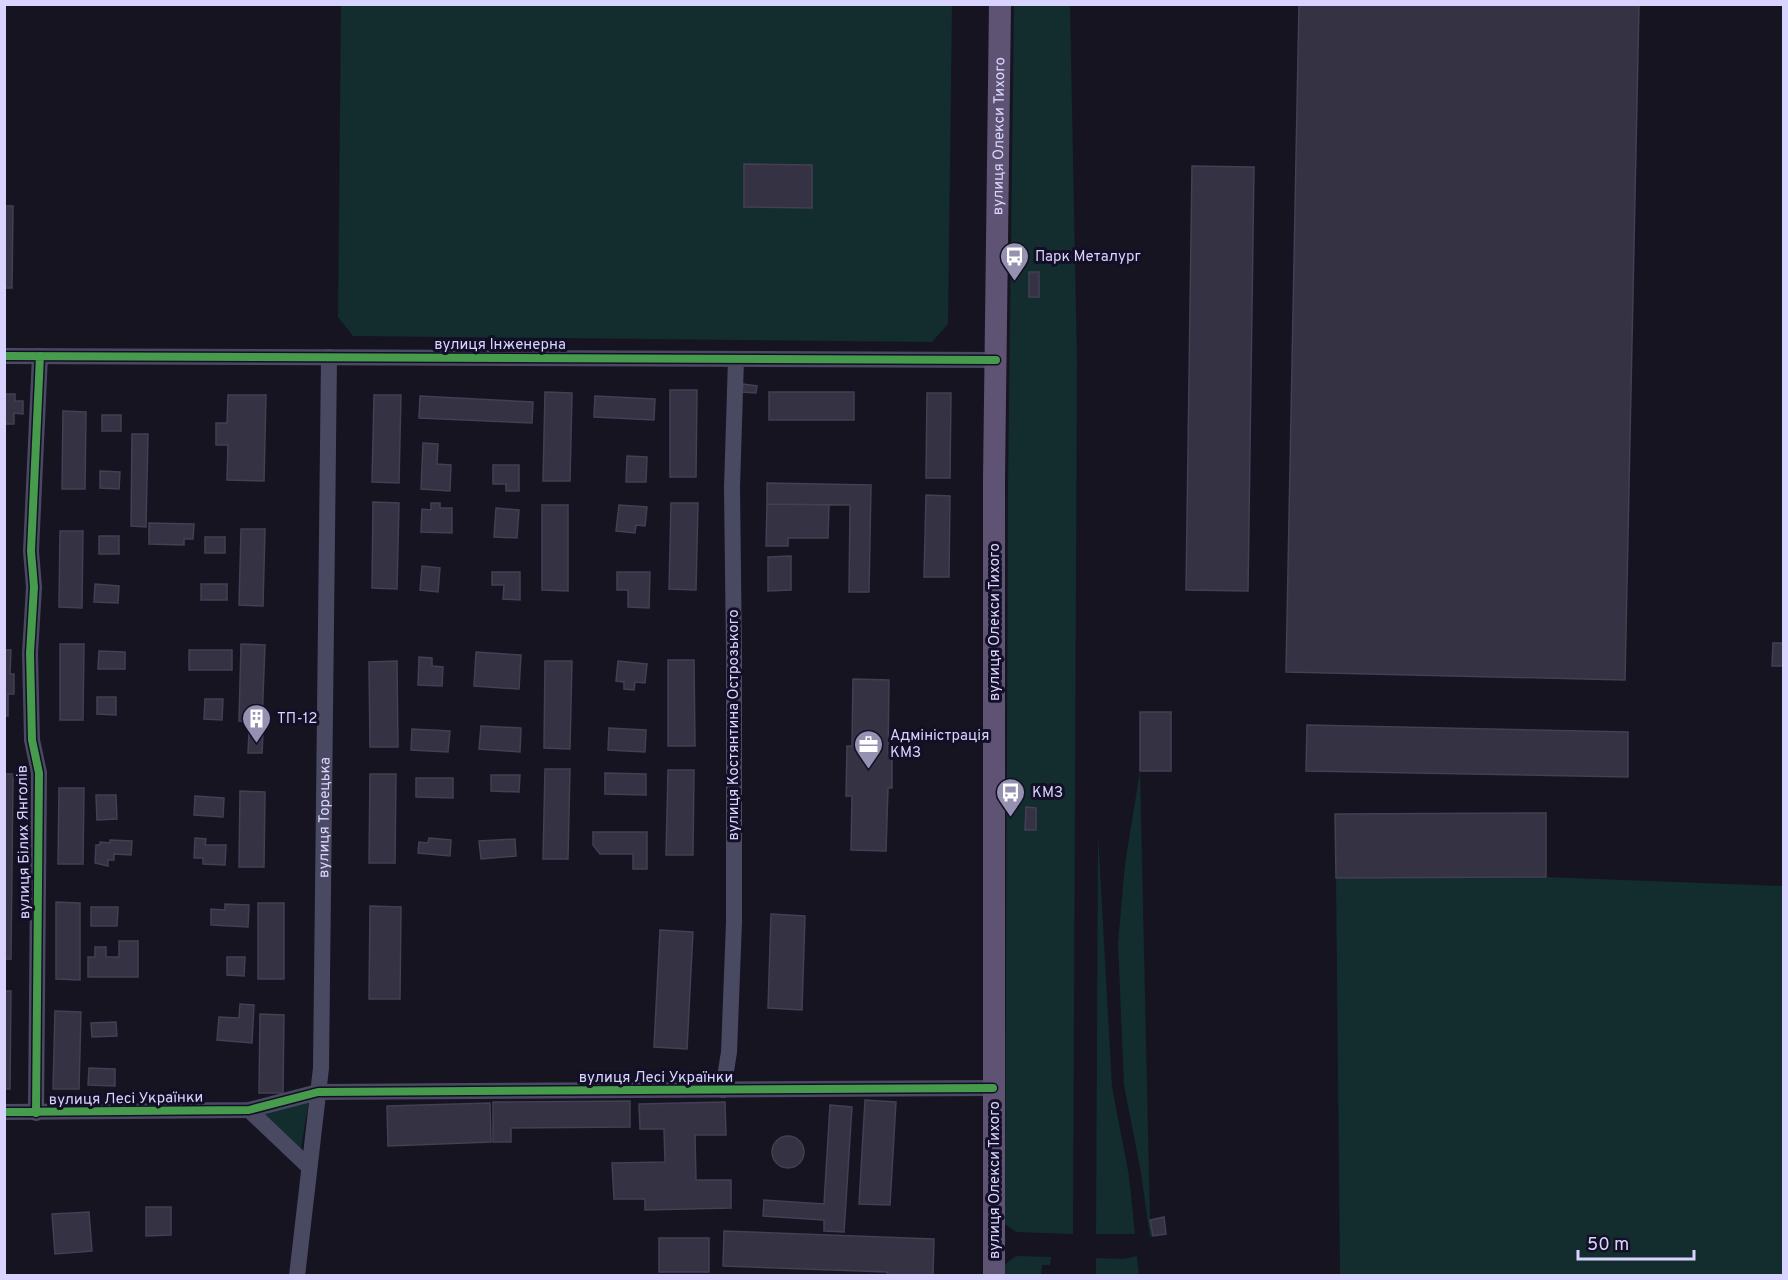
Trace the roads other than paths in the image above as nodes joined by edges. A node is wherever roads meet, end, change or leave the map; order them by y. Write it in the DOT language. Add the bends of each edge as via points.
graph roads {
  1 [pos="1000,4"];
  2 [pos="4,356"];
  3 [pos="40,356"];
  4 [pos="329,357"];
  5 [pos="736,359"];
  6 [pos="996,360"];
  7 [pos="993,1088"];
  8 [pos="723,1090"];
  9 [pos="318,1092"];
  10 [pos="249,1110"];
  11 [pos="4,1112"];
  12 [pos="36,1113"];
  13 [pos="309,1167"];
  14 [pos="297,1275"];
  15 [pos="994,1275"];
  1 -- 6 [label="main road, вулиця Олекси Тихого"];
  2 -- 3 [label="street, вулиця Інженерна"];
  3 -- 4 [label="street, вулиця Інженерна"];
  3 -- 12 [label="street, вулиця Білих Янголів" via="30,550 34,587 30,653 32,740 39,772"];
  4 -- 5 [label="street, вулиця Інженерна"];
  4 -- 9 [label="street, вулиця Торецька"];
  5 -- 6 [label="street, вулиця Інженерна"];
  5 -- 8 [label="street, вулиця Костянтина Острозького" via="732,487 734,922 729,1052"];
  6 -- 7 [label="main road, вулиця Олекси Тихого"];
  7 -- 8 [label="street, вулиця Лесі Українки"];
  7 -- 15 [label="main road, вулиця Олекси Тихого"];
  8 -- 9 [label="street, вулиця Лесі Українки"];
  9 -- 10 [label="street, вулиця Лесі Українки"];
  9 -- 13 [label="street, вулиця Торецька"];
  10 -- 12 [label="street, вулиця Лесі Українки"];
  10 -- 13 [label="street"];
  11 -- 12 [label="street, вулиця Лесі Українки"];
  13 -- 14 [label="street, вулиця Торецька"];
}
